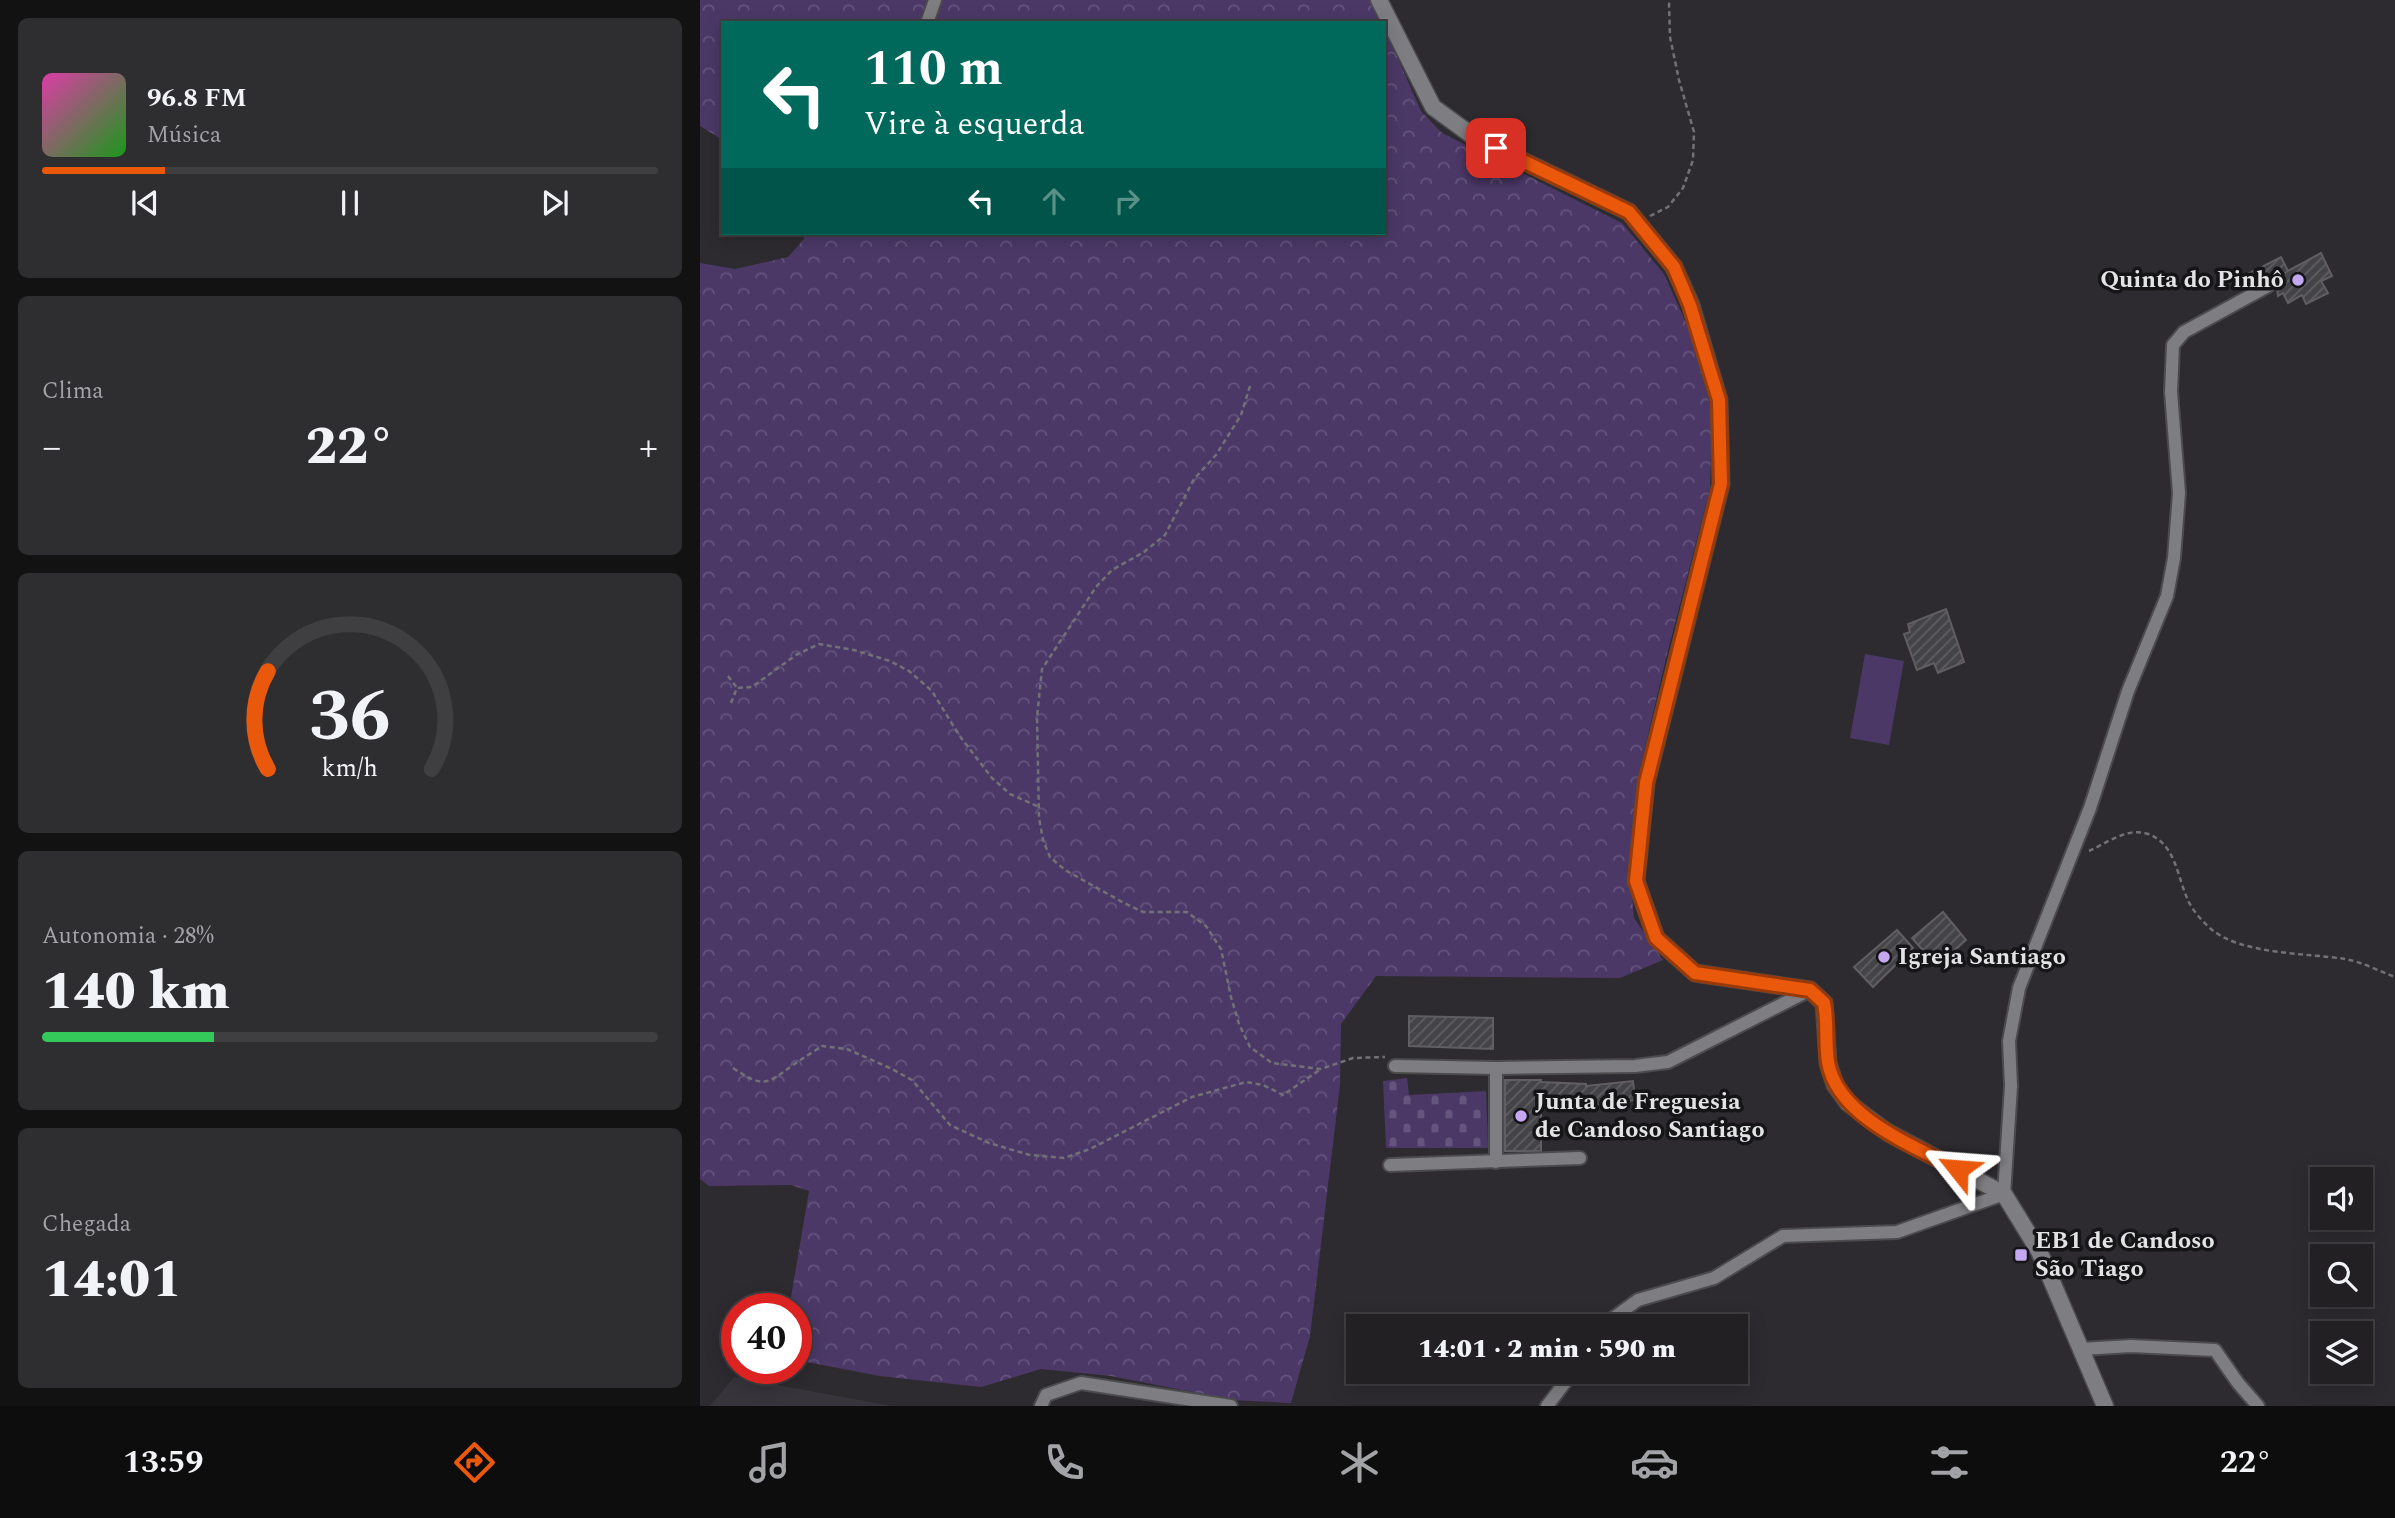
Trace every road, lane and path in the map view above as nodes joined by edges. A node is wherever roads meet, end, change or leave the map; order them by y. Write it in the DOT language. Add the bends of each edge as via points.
graph roads {
  1 [pos="935,0"];
  2 [pos="1379,0"];
  3 [pos="1671,0"];
  4 [pos="928,21"];
  5 [pos="1637,223"];
  6 [pos="2268,286"];
  7 [pos="1250,386"];
  8 [pos="728,676"];
  9 [pos="737,688"];
  10 [pos="731,703"];
  11 [pos="1039,807"];
  12 [pos="2070,860"];
  13 [pos="2395,977"];
  14 [pos="1810,990"];
  15 [pos="1395,1066"];
  16 [pos="733,1068"];
  17 [pos="1496,1068"];
  18 [pos="1321,1069"];
  19 [pos="1580,1158"];
  20 [pos="1496,1161"];
  21 [pos="1390,1165"];
  22 [pos="2004,1194"];
  23 [pos="1619,1314"];
  24 [pos="2081,1349"];
  25 [pos="1564,1384"];
  26 [pos="1041,1406"];
  27 [pos="1231,1406"];
  28 [pos="1547,1406"];
  29 [pos="2105,1406"];
  30 [pos="2258,1406"];
  1 -- 4 [label="street"];
  2 -- 5 [label="street" via="1433,107 1474,137 1629,212"];
  3 -- 5 [label="path" via="1670,37 1694,132 1693,160 1683,188 1668,207"];
  5 -- 14 [label="street" via="1674,267 1690,305 1719,400 1721,484 1646,783 1636,881 1656,938 1695,973"];
  6 -- 12 [label="street" via="2184,332 2173,345 2171,392 2179,492 2167,596 2128,691"];
  7 -- 11 [label="path" via="1241,415 1216,455 1194,479 1165,535 1112,570 1096,587 1042,668 1037,717"];
  8 -- 9 [label="path"];
  9 -- 10 [label="path"];
  9 -- 11 [label="path" via="752,687 819,644 890,661 932,691 992,778 1010,794"];
  11 -- 18 [label="path" via="1042,841 1050,857 1065,870 1143,912 1187,912 1206,926 1221,948 1231,997 1250,1047 1272,1063"];
  12 -- 13 [label="path" via="2127,832 2146,834 2161,841 2175,860 2189,904 2212,930 2242,944 2347,959"];
  12 -- 22 [label="street" via="2019,988 2009,1041"];
  14 -- 17 [label="street" via="1668,1062"];
  14 -- 22 [label="street" via="1824,1003 1828,1063 1835,1085 1848,1103 1887,1132"];
  15 -- 17 [label="street"];
  15 -- 18 [label="path" via="1384,1056 1353,1058"];
  16 -- 18 [label="path" via="761,1082 774,1080 822,1045 847,1049 912,1080 950,1125 1030,1155 1064,1158 1192,1097 1246,1082 1283,1095"];
  17 -- 20 [label="street"];
  19 -- 20 [label="street"];
  20 -- 21 [label="street"];
  22 -- 23 [label="street" via="1897,1232 1783,1236 1714,1278 1638,1300"];
  22 -- 24 [label="street" via="2039,1251"];
  24 -- 29 [label="street"];
  24 -- 30 [label="street" via="2214,1350"];
  25 -- 28 [label="street"];
  26 -- 27 [label="street" via="1046,1395 1081,1383"];
}
